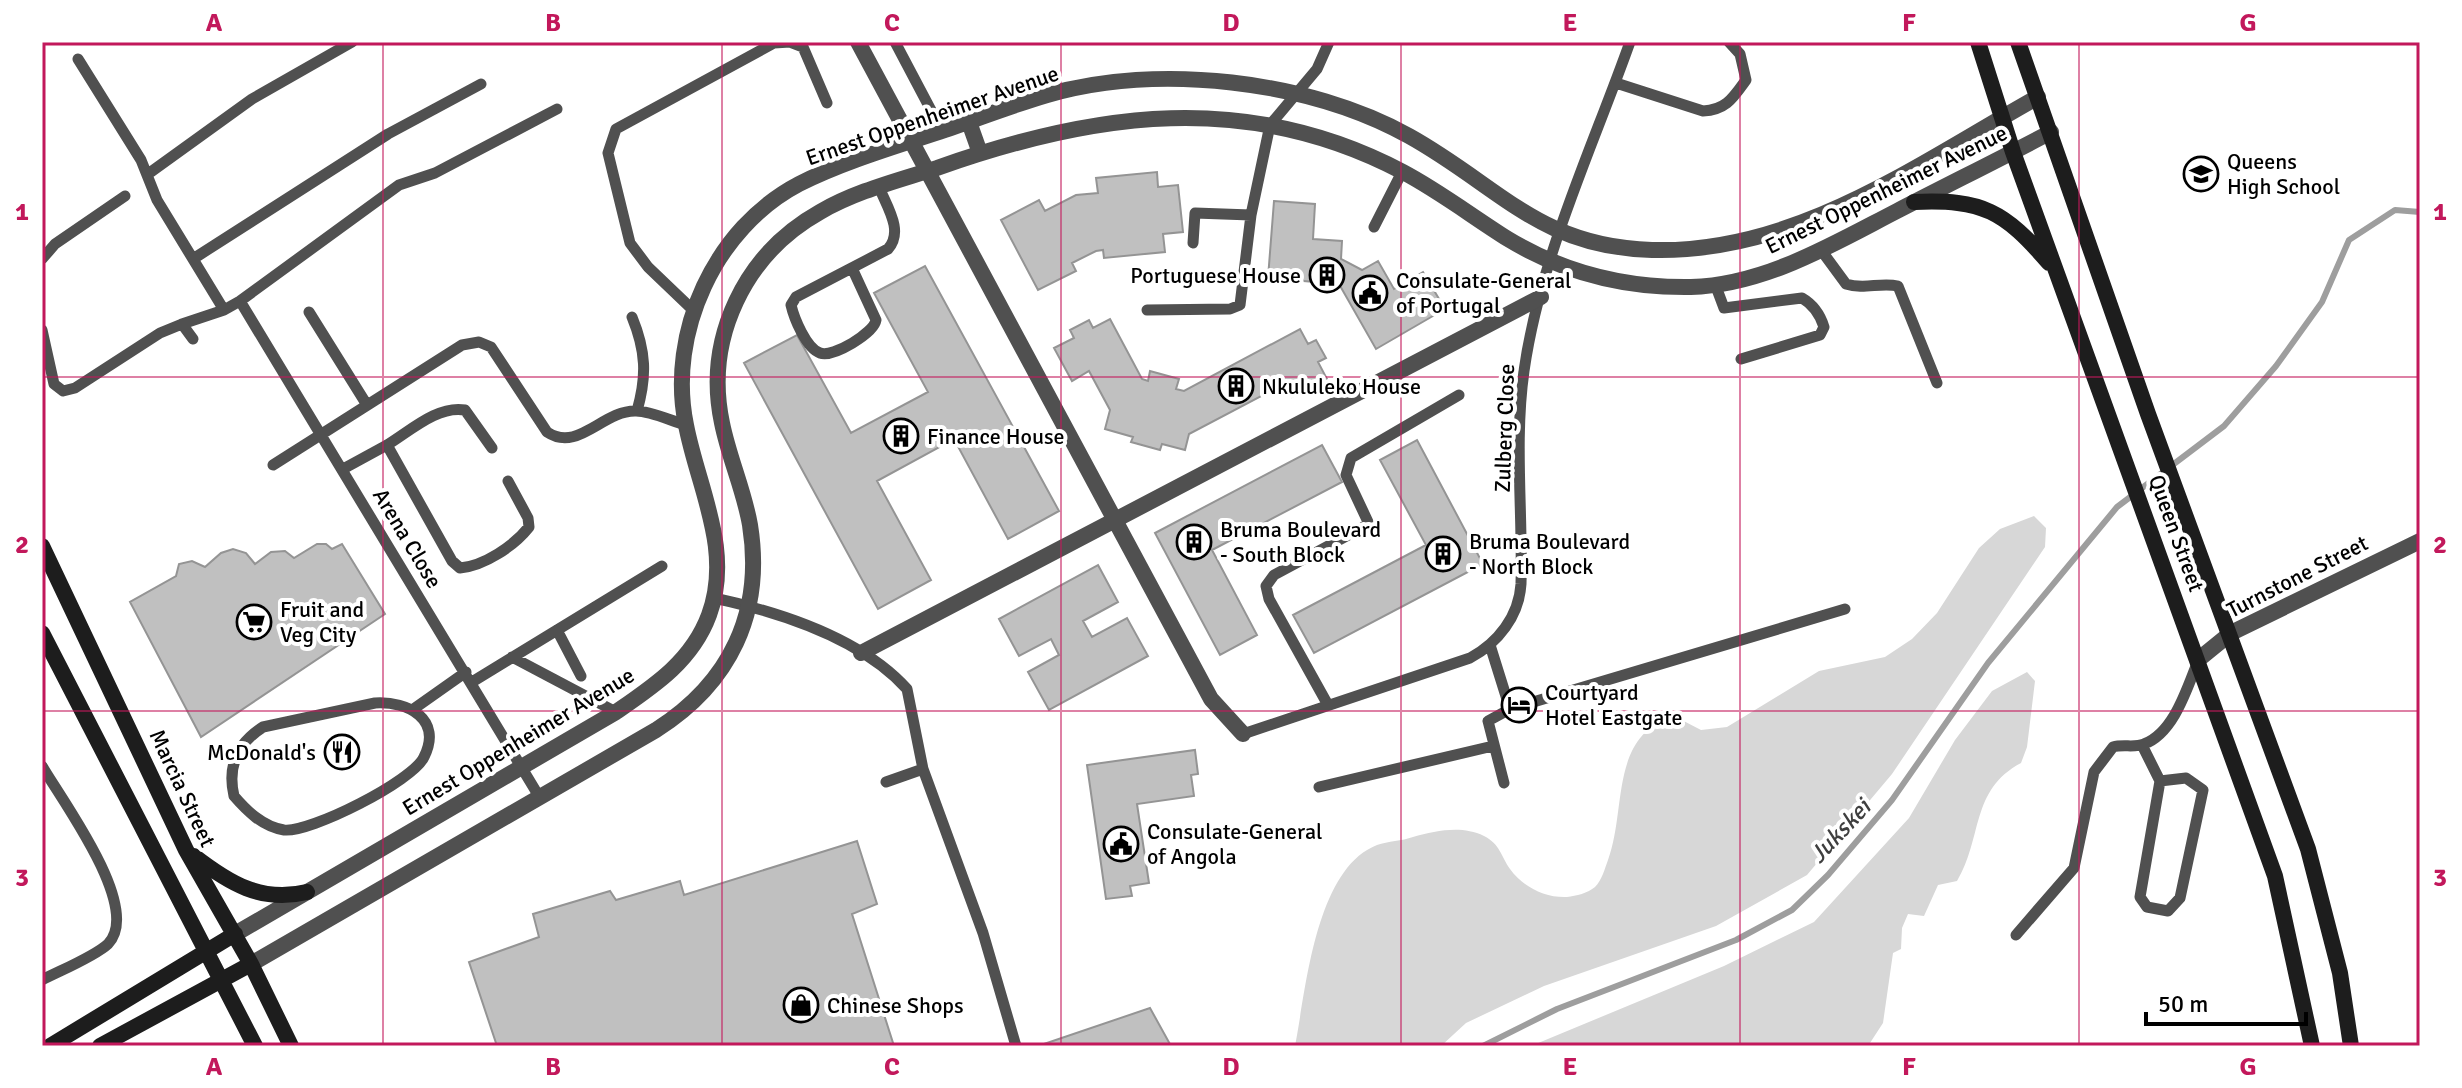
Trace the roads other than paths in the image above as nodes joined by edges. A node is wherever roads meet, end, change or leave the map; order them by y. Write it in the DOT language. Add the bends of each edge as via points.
graph roads {
  1 [pos="352,42"];
  2 [pos="858,42"];
  3 [pos="895,42"];
  4 [pos="1329,42"];
  5 [pos="1630,42"];
  6 [pos="1729,42"];
  7 [pos="1978,42"];
  8 [pos="2018,42"];
  9 [pos="78,59"];
  10 [pos="1616,83"];
  11 [pos="481,84"];
  12 [pos="1299,94"];
  13 [pos="2038,97"];
  14 [pos="827,103"];
  15 [pos="557,109"];
  16 [pos="2001,117"];
  17 [pos="969,122"];
  18 [pos="1270,125"];
  19 [pos="942,131"];
  20 [pos="2051,132"];
  21 [pos="911,141"];
  22 [pos="2013,152"];
  23 [pos="980,153"];
  24 [pos="927,171"];
  25 [pos="1402,172"];
  26 [pos="148,174"];
  27 [pos="879,187"];
  28 [pos="125,196"];
  29 [pos="1914,202"];
  30 [pos="1251,215"];
  31 [pos="1374,227"];
  32 [pos="1561,233"];
  33 [pos="1193,243"];
  34 [pos="1821,250"];
  35 [pos="42,259"];
  36 [pos="193,259"];
  37 [pos="1551,260"];
  38 [pos="852,268"];
  39 [pos="2058,273"];
  40 [pos="1715,284"];
  41 [pos="1541,297"];
  42 [pos="240,301"];
  43 [pos="224,310"];
  44 [pos="1147,310"];
  45 [pos="694,311"];
  46 [pos="309,312"];
  47 [pos="632,317"];
  48 [pos="182,324"];
  49 [pos="42,330"];
  50 [pos="193,339"];
  51 [pos="1741,359"];
  52 [pos="1937,383"];
  53 [pos="1459,395"];
  54 [pos="367,405"];
  55 [pos="637,411"];
  56 [pos="686,425"];
  57 [pos="321,433"];
  58 [pos="387,445"];
  59 [pos="492,448"];
  60 [pos="273,465"];
  61 [pos="343,469"];
  62 [pos="508,481"];
  63 [pos="1114,521"];
  64 [pos="2420,541"];
  65 [pos="42,546"];
  66 [pos="662,566"];
  67 [pos="714,598"];
  68 [pos="749,605"];
  69 [pos="1845,609"];
  70 [pos="557,630"];
  71 [pos="42,633"];
  72 [pos="2231,633"];
  73 [pos="1490,645"];
  74 [pos="861,653"];
  75 [pos="512,657"];
  76 [pos="2199,659"];
  77 [pos="581,676"];
  78 [pos="469,677"];
  79 [pos="1328,705"];
  80 [pos="415,708"];
  81 [pos="1510,709"];
  82 [pos="616,712"];
  83 [pos="1243,734"];
  84 [pos="2142,745"];
  85 [pos="1493,746"];
  86 [pos="42,766"];
  87 [pos="523,768"];
  88 [pos="923,769"];
  89 [pos="2160,781"];
  90 [pos="886,782"];
  91 [pos="1504,783"];
  92 [pos="1319,787"];
  93 [pos="540,798"];
  94 [pos="186,850"];
  95 [pos="307,892"];
  96 [pos="235,934"];
  97 [pos="2016,935"];
  98 [pos="206,952"];
  99 [pos="251,964"];
  100 [pos="42,980"];
  101 [pos="222,980"];
  102 [pos="50,1046"];
  103 [pos="100,1046"];
  104 [pos="255,1046"];
  105 [pos="291,1046"];
  106 [pos="1016,1046"];
  107 [pos="2312,1046"];
  108 [pos="2351,1046"];
  1 -- 26 [label="lane" via="252,99"];
  2 -- 21 [label="street"];
  3 -- 19 [label="lane"];
  4 -- 12 [label="lane"];
  5 -- 10 [label="lane, Zulberg Close"];
  6 -- 10 [label="lane" via="1740,54 1746,80 1719,110 1703,111"];
  7 -- 16 [label="main road, Queen Street"];
  8 -- 13 [label="main road, Queen Street"];
  9 -- 26 [label="lane"];
  10 -- 32 [label="lane, Zulberg Close"];
  11 -- 36 [label="lane" via="388,134"];
  12 -- 17 [label="street, Ernest Oppenheimer Avenue" via="1158,80 1050,94"];
  12 -- 18 [label="lane"];
  12 -- 32 [label="street, Ernest Oppenheimer Avenue" via="1410,137 1504,202"];
  13 -- 16 [label="street, Ernest Oppenheimer Avenue"];
  13 -- 20 [label="main road, Queen Street"];
  14 -- 45 [label="lane" via="803,47 774,43 616,129 608,153 630,243"];
  15 -- 42 [label="lane" via="435,173 399,185"];
  16 -- 22 [label="main road, Queen Street"];
  16 -- 32 [label="street, Ernest Oppenheimer Avenue" via="1900,177 1787,228 1745,240 1652,250"];
  17 -- 19 [label="street, Ernest Oppenheimer Avenue"];
  17 -- 23 [label="street"];
  18 -- 23 [label="street, Ernest Oppenheimer Avenue" via="1202,117 1135,118 1065,129"];
  18 -- 25 [label="street, Ernest Oppenheimer Avenue"];
  18 -- 30 [label="lane"];
  19 -- 21 [label="street, Ernest Oppenheimer Avenue"];
  20 -- 22 [label="street, Ernest Oppenheimer Avenue"];
  20 -- 72 [label="main road, Queen Street" via="2148,414"];
  21 -- 24 [label="street"];
  21 -- 45 [label="street, Ernest Oppenheimer Avenue" via="798,185 769,205 739,231 718,260"];
  22 -- 29 [label="street, Ernest Oppenheimer Avenue"];
  22 -- 39 [label="main road, Queen Street"];
  23 -- 24 [label="street, Ernest Oppenheimer Avenue"];
  24 -- 27 [label="street, Ernest Oppenheimer Avenue"];
  24 -- 63 [label="street"];
  25 -- 31 [label="lane"];
  25 -- 37 [label="street, Ernest Oppenheimer Avenue"];
  26 -- 36 [label="lane" via="157,200"];
  27 -- 38 [label="lane" via="896,236 888,249"];
  27 -- 68 [label="street, Ernest Oppenheimer Avenue" via="824,209 776,242 749,274 728,325 720,357 719,398 750,524 754,561"];
  28 -- 35 [label="lane" via="55,244"];
  29 -- 34 [label="street, Ernest Oppenheimer Avenue"];
  29 -- 39 [label="main road" via="1962,201 1987,209 2018,230"];
  30 -- 33 [label="lane" via="1195,213"];
  30 -- 44 [label="lane" via="1237,308"];
  32 -- 37 [label="lane, Zulberg Close"];
  34 -- 40 [label="street, Ernest Oppenheimer Avenue" via="1775,269"];
  34 -- 52 [label="lane" via="1846,284 1898,286"];
  36 -- 43 [label="lane"];
  37 -- 40 [label="street, Ernest Oppenheimer Avenue" via="1585,275 1627,284"];
  37 -- 41 [label="lane, Zulberg Close"];
  38 -- 38 [label="lane" via="796,297 791,305 812,348 820,353 828,354 875,326"];
  39 -- 76 [label="main road, Queen Street"];
  40 -- 51 [label="lane" via="1724,308 1802,298 1822,321 1820,335"];
  41 -- 63 [label="street"];
  41 -- 73 [label="lane, Zulberg Close" via="1524,375 1520,595"];
  42 -- 43 [label="lane"];
  42 -- 57 [label="lane, Arena Close"];
  43 -- 48 [label="lane"];
  45 -- 56 [label="street, Ernest Oppenheimer Avenue" via="681,374"];
  46 -- 54 [label="lane"];
  47 -- 55 [label="lane" via="645,368"];
  48 -- 49 [label="lane" via="63,391 54,384"];
  48 -- 50 [label="lane"];
  53 -- 79 [label="lane" via="1351,458 1346,475 1369,524 1274,575 1266,586"];
  54 -- 55 [label="lane" via="462,345 479,342 491,347 547,432 558,439"];
  54 -- 57 [label="lane"];
  55 -- 56 [label="lane"];
  56 -- 67 [label="street, Ernest Oppenheimer Avenue" via="716,537"];
  57 -- 60 [label="lane"];
  57 -- 61 [label="lane, Arena Close"];
  58 -- 59 [label="lane" via="455,408 465,410"];
  58 -- 61 [label="lane"];
  58 -- 62 [label="lane" via="460,568 473,567 520,539 529,527"];
  61 -- 78 [label="lane, Arena Close"];
  63 -- 74 [label="street"];
  63 -- 83 [label="street" via="1211,699"];
  64 -- 72 [label="street, Turnstone Street"];
  65 -- 94 [label="main road, Marcia Street"];
  66 -- 70 [label="lane"];
  67 -- 68 [label="lane"];
  67 -- 82 [label="street, Ernest Oppenheimer Avenue" via="696,642 679,664"];
  68 -- 74 [label="lane"];
  68 -- 93 [label="street, Ernest Oppenheimer Avenue" via="722,670 692,705"];
  69 -- 81 [label="lane"];
  70 -- 75 [label="lane"];
  70 -- 77 [label="lane"];
  71 -- 98 [label="main road"];
  72 -- 76 [label="street, Turnstone Street"];
  72 -- 108 [label="main road, Queen Street" via="2308,849 2340,973"];
  73 -- 79 [label="lane, Zulberg Close" via="1458,663"];
  73 -- 81 [label="lane"];
  74 -- 88 [label="lane" via="911,696"];
  75 -- 78 [label="lane"];
  75 -- 82 [label="lane"];
  76 -- 84 [label="lane" via="2172,717"];
  76 -- 107 [label="main road, Queen Street" via="2275,876"];
  78 -- 80 [label="lane"];
  78 -- 87 [label="lane, Arena Close"];
  79 -- 83 [label="lane, Zulberg Close"];
  80 -- 80 [label="lane" via="428,745 420,764 339,812 283,830 256,818 234,796 234,761 263,727 375,703"];
  81 -- 85 [label="lane" via="1488,721"];
  82 -- 87 [label="street, Ernest Oppenheimer Avenue"];
  84 -- 89 [label="lane"];
  84 -- 97 [label="lane" via="2113,747 2097,767 2074,868"];
  85 -- 91 [label="lane"];
  85 -- 92 [label="lane"];
  86 -- 100 [label="lane" via="112,886 118,909 108,944"];
  87 -- 93 [label="lane, Arena Close"];
  87 -- 95 [label="street, Ernest Oppenheimer Avenue"];
  88 -- 90 [label="lane"];
  88 -- 106 [label="lane" via="983,933"];
  89 -- 89 [label="lane" via="2186,778 2203,790 2180,898 2168,911 2147,907 2140,897"];
  93 -- 99 [label="street, Ernest Oppenheimer Avenue"];
  94 -- 95 [label="main road" via="219,876 257,895"];
  94 -- 96 [label="main road, Marcia Street"];
  95 -- 96 [label="street, Ernest Oppenheimer Avenue"];
  96 -- 98 [label="main road, Ernest Oppenheimer Avenue"];
  96 -- 99 [label="main road, Marcia Street"];
  98 -- 101 [label="main road"];
  98 -- 102 [label="main road, Ernest Oppenheimer Avenue"];
  99 -- 101 [label="main road, Ernest Oppenheimer Avenue"];
  99 -- 105 [label="main road, Marcia Street"];
  101 -- 103 [label="main road, Ernest Oppenheimer Avenue"];
  101 -- 104 [label="main road"];
}
